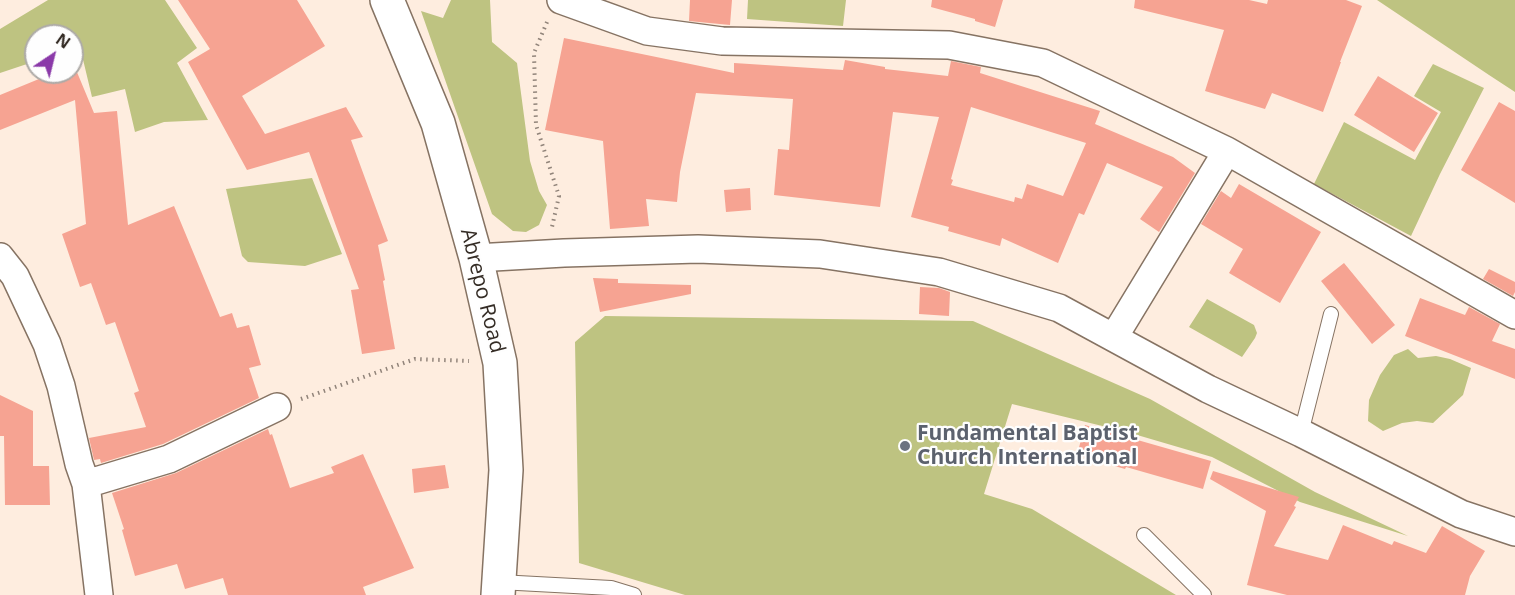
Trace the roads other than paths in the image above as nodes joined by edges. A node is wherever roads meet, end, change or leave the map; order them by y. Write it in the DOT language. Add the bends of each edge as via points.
graph roads {
  1 [pos="387,0"];
  2 [pos="554,11"];
  3 [pos="1227,151"];
  4 [pos="0,257"];
  5 [pos="476,258"];
  6 [pos="1331,314"];
  7 [pos="1515,315"];
  8 [pos="1114,338"];
  9 [pos="278,407"];
  10 [pos="1301,433"];
  11 [pos="86,484"];
  12 [pos="1515,532"];
  13 [pos="1144,535"];
  14 [pos="498,589"];
  15 [pos="99,595"];
  16 [pos="634,595"];
  17 [pos="1204,595"];
  1 -- 5 [label="main road, Abrepo Road" via="438,123"];
  2 -- 3 [label="street" via="602,16 647,31 722,41 949,45 1043,63"];
  3 -- 7 [label="street"];
  3 -- 8 [label="street"];
  4 -- 11 [label="street" via="15,276 47,344"];
  5 -- 8 [label="street" via="698,249 820,254 939,272 1059,308"];
  5 -- 14 [label="main road, Abrepo Road" via="500,363 507,470"];
  6 -- 10 [label="lane"];
  8 -- 10 [label="street"];
  9 -- 11 [label="street" via="169,459"];
  10 -- 12 [label="street" via="1461,514"];
  11 -- 15 [label="street"];
  13 -- 17 [label="lane"];
  14 -- 16 [label="lane" via="611,588"];
}
